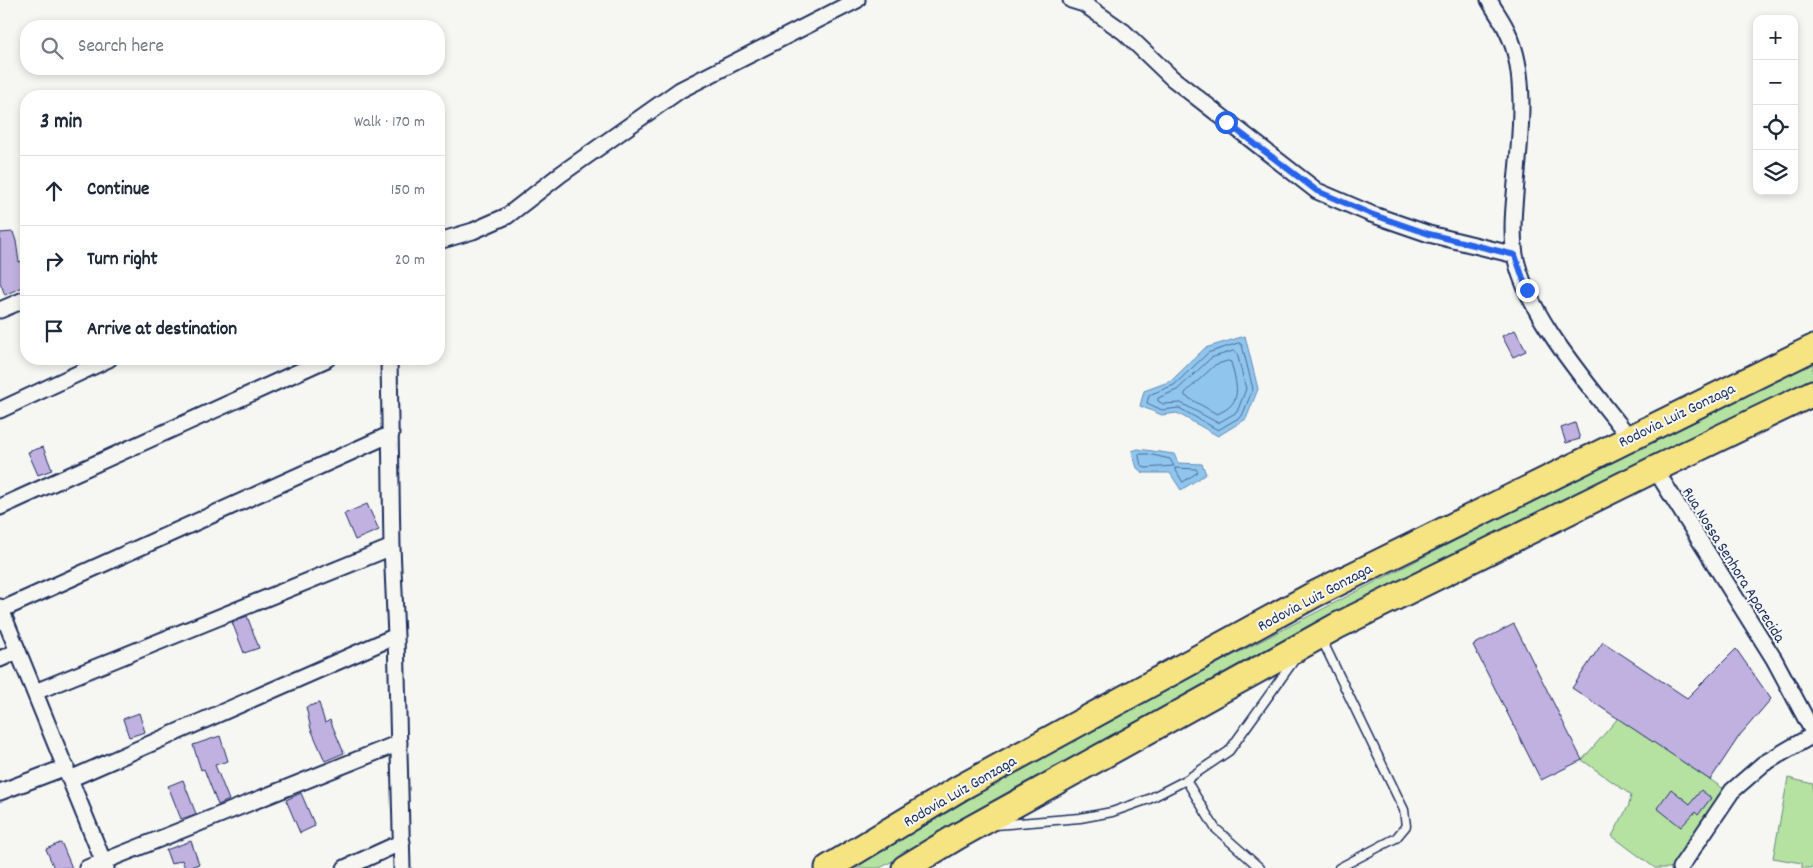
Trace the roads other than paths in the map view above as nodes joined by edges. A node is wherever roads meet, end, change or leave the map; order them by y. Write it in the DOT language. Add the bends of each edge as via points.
graph roads {
  1 [pos="857,0"];
  2 [pos="1072,0"];
  3 [pos="1489,0"];
  4 [pos="445,239"];
  5 [pos="1515,255"];
  6 [pos="20,302"];
  7 [pos="0,310"];
  8 [pos="1813,348"];
  9 [pos="96,365"];
  10 [pos="314,365"];
  11 [pos="389,365"];
  12 [pos="1813,393"];
  13 [pos="0,410"];
  14 [pos="391,434"];
  15 [pos="1629,437"];
  16 [pos="1655,468"];
  17 [pos="0,507"];
  18 [pos="392,547"];
  19 [pos="0,608"];
  20 [pos="396,636"];
  21 [pos="1312,641"];
  22 [pos="18,651"];
  23 [pos="0,659"];
  24 [pos="34,692"];
  25 [pos="1813,734"];
  26 [pos="399,743"];
  27 [pos="68,773"];
  28 [pos="1186,780"];
  29 [pos="0,792"];
  30 [pos="958,836"];
  31 [pos="402,842"];
  32 [pos="105,864"];
  33 [pos="87,868"];
  34 [pos="345,868"];
  35 [pos="402,868"];
  36 [pos="828,868"];
  37 [pos="905,868"];
  38 [pos="1260,868"];
  39 [pos="1339,868"];
  40 [pos="1680,868"];
  1 -- 4 [label="street" via="680,90 560,174 507,216"];
  2 -- 5 [label="street" via="1084,4 1124,32 1172,78 1317,191 1429,234"];
  3 -- 5 [label="street" via="1509,34 1520,80 1520,134 1513,217"];
  5 -- 15 [label="street" via="1527,290 1556,342"];
  6 -- 7 [label="street"];
  8 -- 15 [label="highway, Rodovia Luiz Gonzaga"];
  9 -- 13 [label="street"];
  10 -- 17 [label="street"];
  11 -- 14 [label="street"];
  12 -- 16 [label="highway"];
  14 -- 18 [label="street"];
  14 -- 19 [label="street"];
  15 -- 36 [label="highway, Rodovia Luiz Gonzaga" via="1315,594 960,788"];
  16 -- 21 [label="highway"];
  16 -- 25 [label="street, Rua Nossa Senhora Aparecida" via="1774,659"];
  18 -- 20 [label="street"];
  18 -- 24 [label="street"];
  19 -- 22 [label="street"];
  20 -- 26 [label="street"];
  20 -- 27 [label="street"];
  21 -- 28 [label="lane" via="1229,751"];
  21 -- 30 [label="highway"];
  21 -- 39 [label="lane" via="1404,810 1406,826 1396,838"];
  22 -- 23 [label="street"];
  22 -- 24 [label="street"];
  24 -- 27 [label="street"];
  25 -- 40 [label="street" via="1763,764 1732,791"];
  26 -- 31 [label="street"];
  26 -- 32 [label="street"];
  27 -- 29 [label="street"];
  27 -- 32 [label="street"];
  28 -- 30 [label="lane" via="1149,799 1112,812 996,825"];
  28 -- 38 [label="lane" via="1215,828"];
  30 -- 37 [label="highway"];
  31 -- 34 [label="street"];
  31 -- 35 [label="street"];
  32 -- 33 [label="street"];
}
